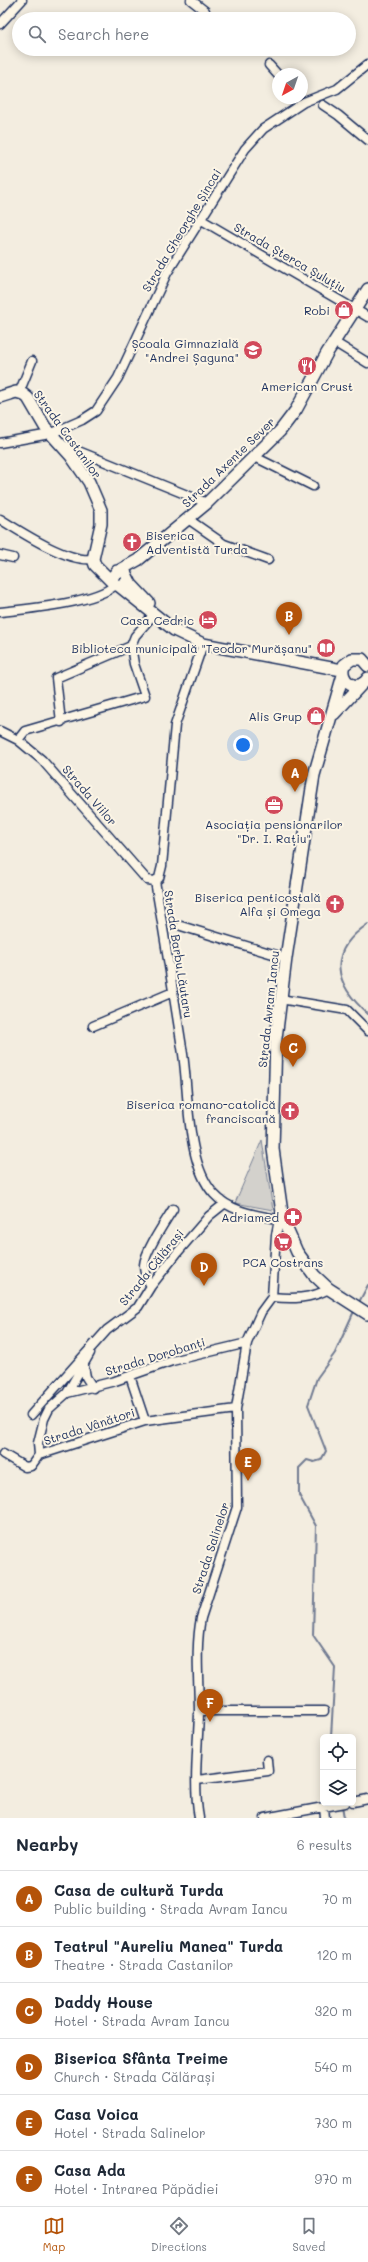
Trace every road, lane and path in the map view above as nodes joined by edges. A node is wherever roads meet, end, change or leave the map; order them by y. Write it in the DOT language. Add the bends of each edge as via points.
graph roads {
  1 [pos="22,0"];
  2 [pos="192,0"];
  3 [pos="205,11"];
  4 [pos="0,24"];
  5 [pos="368,64"];
  6 [pos="269,65"];
  7 [pos="272,68"];
  8 [pos="308,98"];
  9 [pos="297,104"];
  10 [pos="323,106"];
  11 [pos="368,140"];
  12 [pos="200,219"];
  13 [pos="368,289"];
  14 [pos="356,308"];
  15 [pos="368,317"];
  16 [pos="334,342"];
  17 [pos="32,361"];
  18 [pos="368,363"];
  19 [pos="19,393"];
  20 [pos="0,397"];
  21 [pos="50,434"];
  22 [pos="58,442"];
  23 [pos="0,443"];
  24 [pos="255,457"];
  25 [pos="313,486"];
  26 [pos="207,503"];
  27 [pos="0,518"];
  28 [pos="188,519"];
  29 [pos="0,555"];
  30 [pos="13,558"];
  31 [pos="93,559"];
  32 [pos="268,560"];
  33 [pos="118,570"];
  34 [pos="128,578"];
  35 [pos="116,585"];
  36 [pos="0,612"];
  37 [pos="154,614"];
  38 [pos="203,644"];
  39 [pos="131,646"];
  40 [pos="368,666"];
  41 [pos="342,672"];
  42 [pos="366,681"];
  43 [pos="330,719"];
  44 [pos="61,722"];
  45 [pos="0,730"];
  46 [pos="18,740"];
  47 [pos="155,881"];
  48 [pos="181,926"];
  49 [pos="286,958"];
  50 [pos="173,992"];
  51 [pos="280,999"];
  52 [pos="93,1026"];
  53 [pos="368,1031"];
  54 [pos="224,1204"];
  55 [pos="173,1209"];
  56 [pos="281,1219"];
  57 [pos="150,1286"];
  58 [pos="329,1289"];
  59 [pos="272,1297"];
  60 [pos="368,1314"];
  61 [pos="95,1343"];
  62 [pos="247,1343"];
  63 [pos="84,1366"];
  64 [pos="130,1376"];
  65 [pos="93,1388"];
  66 [pos="67,1394"];
  67 [pos="236,1409"];
  68 [pos="31,1415"];
  69 [pos="145,1421"];
  70 [pos="3,1454"];
  71 [pos="39,1455"];
  72 [pos="324,1711"];
  73 [pos="199,1712"];
  74 [pos="267,1760"];
  75 [pos="197,1780"];
  76 [pos="368,1799"];
  77 [pos="356,1801"];
  78 [pos="328,1806"];
  79 [pos="324,1807"];
  80 [pos="199,1818"];
  81 [pos="265,1818"];
  82 [pos="325,1818"];
  1 -- 4 [label="street"];
  2 -- 3 [label="street"];
  5 -- 8 [label="street, Strada Gheorghe Șincai" via="337,89"];
  6 -- 7 [label="street"];
  9 -- 12 [label="street, Strada Gheorghe Șincai" via="256,135 245,148"];
  10 -- 11 [label="street"];
  12 -- 14 [label="street, Strada Șterca Șuluțiu"];
  12 -- 21 [label="street, Strada Gheorghe Șincai" via="158,289 118,378 101,406 82,420"];
  13 -- 14 [label="main road, Strada Axente Sever"];
  14 -- 15 [label="street, Strada Șterca Șuluțiu"];
  14 -- 16 [label="main road, Strada Axente Sever"];
  16 -- 18 [label="street"];
  16 -- 24 [label="main road, Strada Axente Sever" via="296,410"];
  17 -- 19 [label="street"];
  19 -- 20 [label="main road, Strada Castanilor"];
  19 -- 21 [label="main road, Strada Castanilor" via="28,398"];
  21 -- 22 [label="main road, Strada Castanilor"];
  21 -- 23 [label="street, Strada Gheorghe Șincai"];
  22 -- 26 [label="street"];
  22 -- 31 [label="main road, Strada Castanilor" via="88,482 101,510 101,524"];
  24 -- 25 [label="street"];
  24 -- 26 [label="main road, Strada Axente Sever"];
  26 -- 28 [label="main road, Strada Axente Sever"];
  27 -- 31 [label="street" via="39,542 79,559"];
  28 -- 32 [label="street" via="224,544"];
  28 -- 33 [label="main road, Strada Axente Sever" via="138,560"];
  29 -- 30 [label="street"];
  31 -- 33 [label="main road" via="101,566"];
  31 -- 35 [label="main road" via="98,568"];
  33 -- 34 [label="main road"];
  33 -- 35 [label="main road" via="112,576"];
  34 -- 35 [label="main road" via="126,583"];
  34 -- 37 [label="main road" via="147,600"];
  35 -- 36 [label="street" via="105,592 68,602"];
  35 -- 37 [label="main road"];
  37 -- 38 [label="main road" via="178,632"];
  37 -- 39 [label="street" via="135,636"];
  38 -- 41 [label="main road"];
  38 -- 47 [label="street, Strada Barbu Lăutaru" via="175,725 162,866 159,878"];
  39 -- 44 [label="street" via="56,678"];
  39 -- 44 [label="street" via="144,696"];
  40 -- 41 [label="main road" via="362,659 352,658 344,665"];
  41 -- 42 [label="main road" via="350,684"];
  41 -- 43 [label="main road, Strada Avram Iancu"];
  42 -- 43 [label="main road, Strada Avram Iancu" via="341,704"];
  43 -- 49 [label="main road, Strada Avram Iancu" via="314,775"];
  44 -- 46 [label="street" via="25,731"];
  45 -- 46 [label="street, Strada Viilor"];
  46 -- 47 [label="street, Strada Viilor" via="55,774 147,880"];
  47 -- 50 [label="street, Strada Barbu Lăutaru"];
  48 -- 49 [label="street"];
  49 -- 51 [label="main road, Strada Avram Iancu"];
  50 -- 52 [label="street"];
  50 -- 54 [label="street, Strada Barbu Lăutaru" via="183,1057 190,1132 200,1171 206,1183"];
  51 -- 53 [label="street" via="347,1010"];
  51 -- 56 [label="main road, Strada Avram Iancu" via="272,1133"];
  54 -- 56 [label="street, Strada Barbu Lăutaru" via="238,1210"];
  54 -- 57 [label="street, Strada Călărași" via="209,1216"];
  55 -- 57 [label="street" via="144,1264"];
  56 -- 58 [label="main road, Strada Avram Iancu" via="304,1262"];
  56 -- 59 [label="street, Strada Salinelor" via="276,1235"];
  57 -- 61 [label="street, Strada Călărași" via="138,1307 107,1330"];
  58 -- 59 [label="street" via="320,1294 297,1299"];
  58 -- 60 [label="main road, Strada Avram Iancu"];
  59 -- 62 [label="street, Strada Salinelor"];
  61 -- 63 [label="street, Strada Călărași" via="96,1346 88,1355"];
  61 -- 68 [label="street, Strada Călărași"];
  62 -- 64 [label="street, Strada Dorobanți" via="172,1361"];
  62 -- 67 [label="street, Strada Salinelor"];
  63 -- 65 [label="street, Strada Dorobanți" via="86,1377"];
  63 -- 66 [label="street, Strada Călărași"];
  64 -- 65 [label="street, Strada Dorobanți"];
  64 -- 69 [label="street, Strada Vânători"];
  65 -- 66 [label="street, Strada Dorobanți"];
  66 -- 71 [label="street, Strada Dorobanți" via="49,1409 44,1419 38,1443"];
  67 -- 69 [label="street, Strada Vânători"];
  67 -- 73 [label="street, Strada Salinelor" via="237,1507 200,1618"];
  69 -- 71 [label="street, Strada Vânători"];
  70 -- 71 [label="street, Strada Vânători" via="25,1467 35,1463"];
  72 -- 73 [label="street"];
  73 -- 75 [label="street, Strada Salinelor"];
  74 -- 75 [label="street" via="268,1770"];
  75 -- 80 [label="street, Strada Salinelor" via="196,1800"];
  76 -- 77 [label="street"];
  78 -- 79 [label="street"];
  79 -- 81 [label="street"];
  79 -- 82 [label="street"];
}
